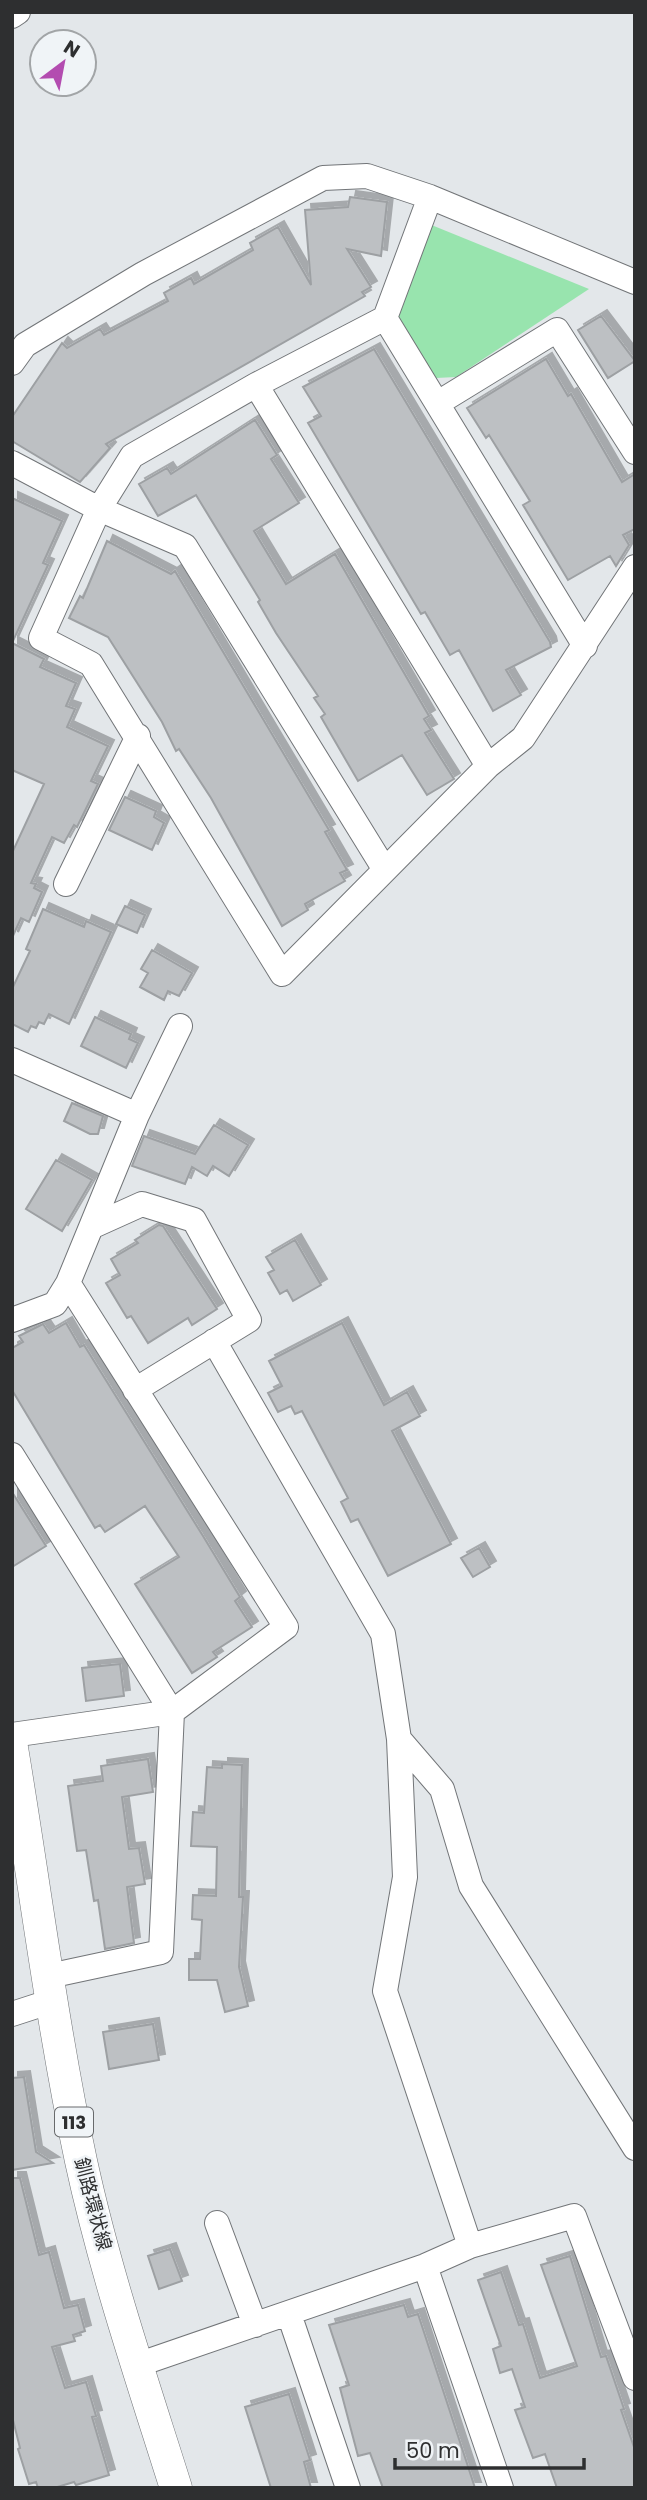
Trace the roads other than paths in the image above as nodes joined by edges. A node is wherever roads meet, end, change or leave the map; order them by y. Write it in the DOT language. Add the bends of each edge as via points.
graph roads {
  1 [pos="18,12"];
  2 [pos="12,16"];
  3 [pos="430,197"];
  4 [pos="635,282"];
  5 [pos="385,318"];
  6 [pos="12,363"];
  7 [pos="256,385"];
  8 [pos="438,403"];
  9 [pos="635,452"];
  10 [pos="12,463"];
  11 [pos="99,509"];
  12 [pos="635,567"];
  13 [pos="585,646"];
  14 [pos="138,736"];
  15 [pos="488,766"];
  16 [pos="385,870"];
  17 [pos="66,884"];
  18 [pos="180,1026"];
  19 [pos="12,1059"];
  20 [pos="137,1115"];
  21 [pos="91,1227"];
  22 [pos="68,1283"];
  23 [pos="12,1320"];
  24 [pos="214,1341"];
  25 [pos="135,1390"];
  26 [pos="12,1455"];
  27 [pos="172,1712"];
  28 [pos="12,1735"];
  29 [pos="399,1739"];
  30 [pos="12,1748"];
  31 [pos="50,1988"];
  32 [pos="12,2014"];
  33 [pos="635,2148"];
  34 [pos="217,2223"];
  35 [pos="470,2246"];
  36 [pos="425,2266"];
  37 [pos="289,2314"];
  38 [pos="255,2325"];
  39 [pos="137,2365"];
  40 [pos="635,2378"];
  41 [pos="176,2488"];
  42 [pos="348,2488"];
  43 [pos="500,2488"];
  1 -- 2 [label="street"];
  3 -- 4 [label="street"];
  3 -- 5 [label="street"];
  3 -- 6 [label="street" via="367,176 323,178 142,274 25,345"];
  5 -- 7 [label="street"];
  5 -- 8 [label="street"];
  7 -- 11 [label="street" via="132,456"];
  7 -- 15 [label="street"];
  8 -- 9 [label="street" via="557,330"];
  8 -- 13 [label="street"];
  10 -- 11 [label="street"];
  11 -- 14 [label="street" via="41,638 92,664"];
  11 -- 16 [label="street" via="186,546"];
  12 -- 13 [label="street"];
  13 -- 15 [label="street" via="523,738"];
  14 -- 16 [label="street" via="282,974"];
  14 -- 17 [label="street"];
  15 -- 16 [label="street"];
  18 -- 20 [label="street"];
  19 -- 20 [label="street"];
  20 -- 21 [label="street"];
  21 -- 22 [label="street"];
  21 -- 24 [label="street" via="142,1204 194,1220 249,1320"];
  22 -- 23 [label="street" via="55,1304"];
  22 -- 25 [label="street"];
  24 -- 25 [label="street"];
  24 -- 29 [label="street" via="383,1634"];
  25 -- 27 [label="street" via="286,1628"];
  26 -- 27 [label="street"];
  27 -- 28 [label="street"];
  27 -- 31 [label="street" via="161,1952"];
  29 -- 33 [label="street" via="442,1789 471,1886"];
  29 -- 35 [label="street" via="405,1877 384,1991"];
  30 -- 31 [label="main road, 釧路環状線 / 113"];
  31 -- 32 [label="street"];
  31 -- 39 [label="main road, 釧路環状線 / 113" via="82,2163"];
  34 -- 38 [label="street"];
  35 -- 36 [label="street"];
  35 -- 40 [label="street" via="574,2216"];
  36 -- 37 [label="street"];
  36 -- 43 [label="street"];
  37 -- 38 [label="street"];
  37 -- 42 [label="street"];
  38 -- 39 [label="street"];
  39 -- 41 [label="main road, 釧路環状線 / 113"];
}
